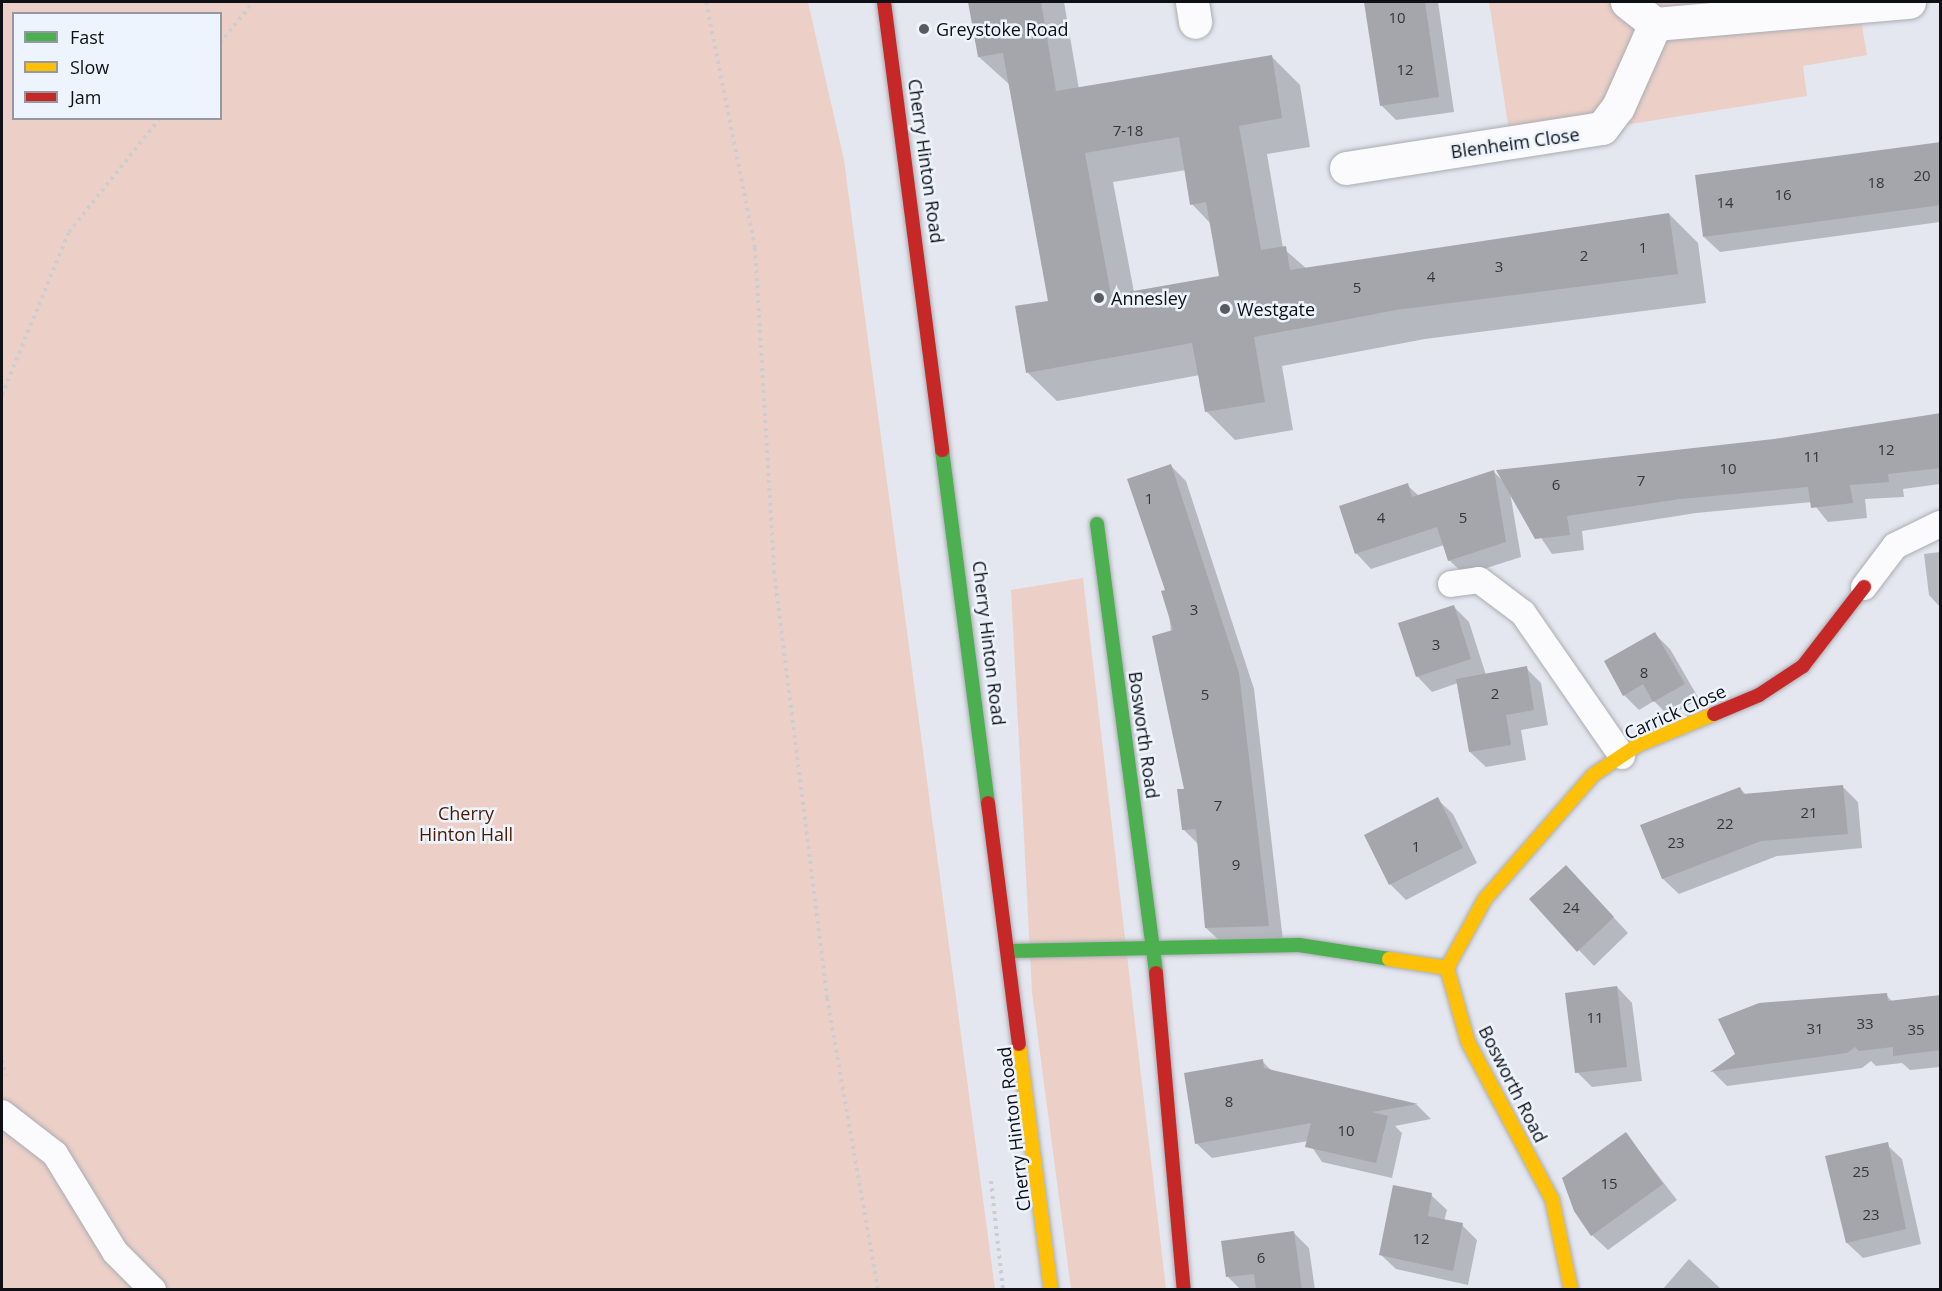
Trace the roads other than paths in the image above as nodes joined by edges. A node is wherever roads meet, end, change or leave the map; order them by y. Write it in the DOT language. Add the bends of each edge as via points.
graph roads {
  1 [pos="884,2"];
  2 [pos="1627,2"];
  3 [pos="1909,2"];
  4 [pos="1776,9"];
  5 [pos="1655,24"];
  6 [pos="1346,168"];
  7 [pos="1097,524"];
  8 [pos="1941,524"];
  9 [pos="1451,584"];
  10 [pos="1864,587"];
  11 [pos="1622,756"];
  12 [pos="1154,950"];
  13 [pos="1010,951"];
  14 [pos="1447,968"];
  15 [pos="2,1113"];
  16 [pos="153,1290"];
  17 [pos="1051,1290"];
  18 [pos="1184,1290"];
  19 [pos="1571,1290"];
  1 -- 13 [label="street, Cherry Hinton Road"];
  2 -- 5 [label="street"];
  3 -- 4 [label="street"];
  4 -- 5 [label="street"];
  5 -- 6 [label="street, Blenheim Close" via="1618,107 1602,128"];
  7 -- 12 [label="street, Bosworth Road"];
  8 -- 10 [label="lane" via="1895,546"];
  9 -- 11 [label="lane" via="1479,580 1523,613"];
  10 -- 11 [label="street, Carrick Close" via="1803,666 1759,695"];
  11 -- 14 [label="street, Carrick Close" via="1593,775 1485,899"];
  12 -- 13 [label="street"];
  12 -- 14 [label="street" via="1299,945"];
  12 -- 18 [label="street, Bosworth Road"];
  13 -- 17 [label="street, Cherry Hinton Road"];
  14 -- 19 [label="street, Bosworth Road" via="1468,1042 1552,1199"];
  15 -- 16 [label="lane" via="55,1154 115,1251"];
}
